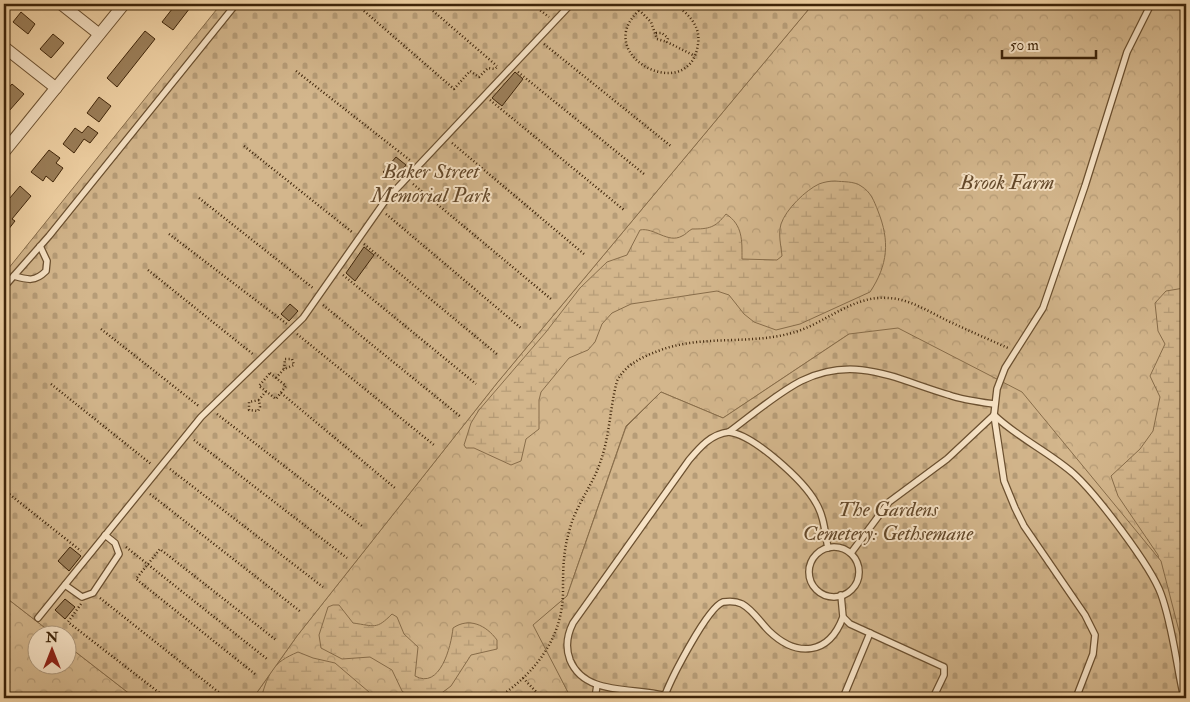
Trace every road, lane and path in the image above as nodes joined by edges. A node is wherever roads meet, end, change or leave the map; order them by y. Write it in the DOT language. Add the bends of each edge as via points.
graph roads {
  1 [pos="61,4"];
  2 [pos="124,4"];
  3 [pos="236,4"];
  4 [pos="356,4"];
  5 [pos="425,4"];
  6 [pos="532,4"];
  7 [pos="571,4"];
  8 [pos="674,4"];
  9 [pos="1151,4"];
  10 [pos="645,5"];
  11 [pos="640,10"];
  12 [pos="554,21"];
  13 [pos="656,33"];
  14 [pos="99,34"];
  15 [pos="537,38"];
  16 [pos="667,42"];
  17 [pos="4,47"];
  18 [pos="695,56"];
  19 [pos="498,66"];
  20 [pos="511,66"];
  21 [pos="296,71"];
  22 [pos="504,72"];
  23 [pos="56,88"];
  24 [pos="484,94"];
  25 [pos="445,137"];
  26 [pos="6,146"];
  27 [pos="244,146"];
  28 [pos="672,147"];
  29 [pos="418,166"];
  30 [pos="644,174"];
  31 [pos="406,178"];
  32 [pos="199,198"];
  33 [pos="380,208"];
  34 [pos="624,210"];
  35 [pos="169,234"];
  36 [pos="358,237"];
  37 [pos="40,246"];
  38 [pos="584,254"];
  39 [pos="336,269"];
  40 [pos="148,270"];
  41 [pos="14,276"];
  42 [pos="4,288"];
  43 [pos="318,296"];
  44 [pos="551,299"];
  45 [pos="101,329"];
  46 [pos="293,329"];
  47 [pos="522,329"];
  48 [pos="1014,351"];
  49 [pos="498,355"];
  50 [pos="261,361"];
  51 [pos="284,369"];
  52 [pos="276,378"];
  53 [pos="51,384"];
  54 [pos="476,384"];
  55 [pos="266,391"];
  56 [pos="281,393"];
  57 [pos="259,400"];
  58 [pos="994,404"];
  59 [pos="207,410"];
  60 [pos="994,415"];
  61 [pos="461,417"];
  62 [pos="729,432"];
  63 [pos="186,434"];
  64 [pos="434,445"];
  65 [pos="163,463"];
  66 [pos="158,470"];
  67 [pos="396,488"];
  68 [pos="142,489"];
  69 [pos="4,490"];
  70 [pos="362,526"];
  71 [pos="105,535"];
  72 [pos="115,543"];
  73 [pos="828,548"];
  74 [pos="851,553"];
  75 [pos="88,556"];
  76 [pos="347,558"];
  77 [pos="148,564"];
  78 [pos="65,585"];
  79 [pos="323,587"];
  80 [pos="93,593"];
  81 [pos="841,595"];
  82 [pos="86,597"];
  83 [pos="301,612"];
  84 [pos="844,617"];
  85 [pos="38,618"];
  86 [pos="870,633"];
  87 [pos="276,640"];
  88 [pos="267,659"];
  89 [pos="255,674"];
  90 [pos="523,678"];
  91 [pos="597,685"];
  92 [pos="665,695"];
  93 [pos="166,698"];
  94 [pos="226,698"];
  95 [pos="498,698"];
  96 [pos="542,698"];
  97 [pos="595,698"];
  98 [pos="673,698"];
  99 [pos="843,698"];
  100 [pos="933,698"];
  101 [pos="1076,698"];
  102 [pos="1184,698"];
  1 -- 14 [label="street"];
  2 -- 14 [label="street"];
  3 -- 37 [label="lane"];
  4 -- 19 [label="path" via="454,89 470,72 479,77 488,68"];
  5 -- 19 [label="path"];
  6 -- 12 [label="path"];
  7 -- 12 [label="lane"];
  8 -- 18 [label="path" via="697,27"];
  9 -- 48 [label="lane" via="1127,52 1043,308"];
  10 -- 11 [label="path"];
  11 -- 13 [label="path"];
  11 -- 18 [label="path" via="627,28 625,39 630,53 639,62 667,74 683,68"];
  12 -- 15 [label="lane"];
  13 -- 16 [label="path" via="657,39"];
  13 -- 16 [label="path" via="666,36"];
  14 -- 23 [label="street"];
  15 -- 20 [label="lane"];
  15 -- 28 [label="path"];
  16 -- 18 [label="path"];
  17 -- 23 [label="street"];
  19 -- 22 [label="path"];
  20 -- 22 [label="lane"];
  20 -- 30 [label="path"];
  21 -- 29 [label="path"];
  22 -- 24 [label="lane"];
  23 -- 26 [label="street"];
  24 -- 25 [label="lane"];
  24 -- 34 [label="path"];
  25 -- 29 [label="lane"];
  25 -- 38 [label="path"];
  27 -- 36 [label="path"];
  29 -- 31 [label="lane"];
  31 -- 33 [label="lane"];
  31 -- 44 [label="path"];
  32 -- 43 [label="path"];
  33 -- 36 [label="lane"];
  33 -- 47 [label="path"];
  35 -- 46 [label="path"];
  36 -- 39 [label="lane"];
  36 -- 49 [label="path"];
  37 -- 41 [label="lane"];
  37 -- 41 [label="lane" via="47,261 46,271 39,278 29,280"];
  39 -- 43 [label="lane"];
  39 -- 54 [label="path"];
  40 -- 50 [label="path"];
  41 -- 42 [label="lane"];
  43 -- 46 [label="lane"];
  43 -- 61 [label="path"];
  45 -- 59 [label="path"];
  46 -- 50 [label="lane"];
  46 -- 64 [label="path"];
  48 -- 58 [label="lane" via="1000,377"];
  48 -- 90 [label="path" via="917,306 881,297 852,305 787,334 758,340 673,346 630,364 617,381 602,457 571,525 563,554 562,609 556,630 540,662"];
  50 -- 59 [label="lane"];
  51 -- 51 [label="path" via="294,365 292,360 285,359"];
  51 -- 52 [label="path"];
  52 -- 55 [label="path" via="270,372 264,379 259,386"];
  52 -- 56 [label="path" via="286,386"];
  53 -- 66 [label="path"];
  55 -- 56 [label="path" via="276,399"];
  55 -- 57 [label="path"];
  56 -- 67 [label="path"];
  57 -- 57 [label="path" via="258,411 249,410 250,402"];
  58 -- 60 [label="lane"];
  58 -- 62 [label="lane" via="951,396 881,372 842,370 802,381"];
  59 -- 63 [label="lane"];
  59 -- 70 [label="path"];
  60 -- 74 [label="lane" via="947,459 889,502"];
  60 -- 101 [label="lane" via="1004,480 1011,500 1024,526 1086,615 1095,635 1093,654"];
  60 -- 102 [label="lane" via="1078,477 1152,576 1165,608"];
  62 -- 73 [label="lane" via="753,442 811,495 821,514"];
  62 -- 91 [label="lane" via="706,442 689,460 573,623 567,643 570,658 583,677"];
  63 -- 65 [label="lane"];
  63 -- 76 [label="path"];
  65 -- 66 [label="lane"];
  65 -- 79 [label="path"];
  66 -- 68 [label="lane"];
  68 -- 71 [label="lane"];
  68 -- 83 [label="path"];
  69 -- 75 [label="path"];
  71 -- 72 [label="lane"];
  71 -- 75 [label="lane"];
  72 -- 77 [label="path" via="129,548"];
  72 -- 80 [label="lane" via="119,550 118,559"];
  73 -- 74 [label="lane" via="840,548"];
  73 -- 81 [label="lane" via="815,557 810,576 821,592"];
  74 -- 81 [label="lane" via="858,563 858,579 851,590"];
  75 -- 78 [label="lane"];
  77 -- 87 [label="path" via="160,549"];
  77 -- 88 [label="path"];
  77 -- 89 [label="path" via="136,579"];
  78 -- 82 [label="lane" via="79,596"];
  78 -- 85 [label="lane"];
  80 -- 82 [label="lane"];
  80 -- 94 [label="path"];
  81 -- 84 [label="lane"];
  82 -- 93 [label="path" via="68,622"];
  84 -- 86 [label="lane" via="850,624"];
  84 -- 92 [label="lane" via="831,640 818,648 804,648 774,636 743,604 734,601 721,603 706,620"];
  86 -- 99 [label="lane"];
  86 -- 100 [label="lane" via="942,666 944,675"];
  90 -- 95 [label="path"];
  90 -- 96 [label="path"];
  91 -- 92 [label="lane"];
  91 -- 97 [label="lane"];
  92 -- 98 [label="lane"];
}
